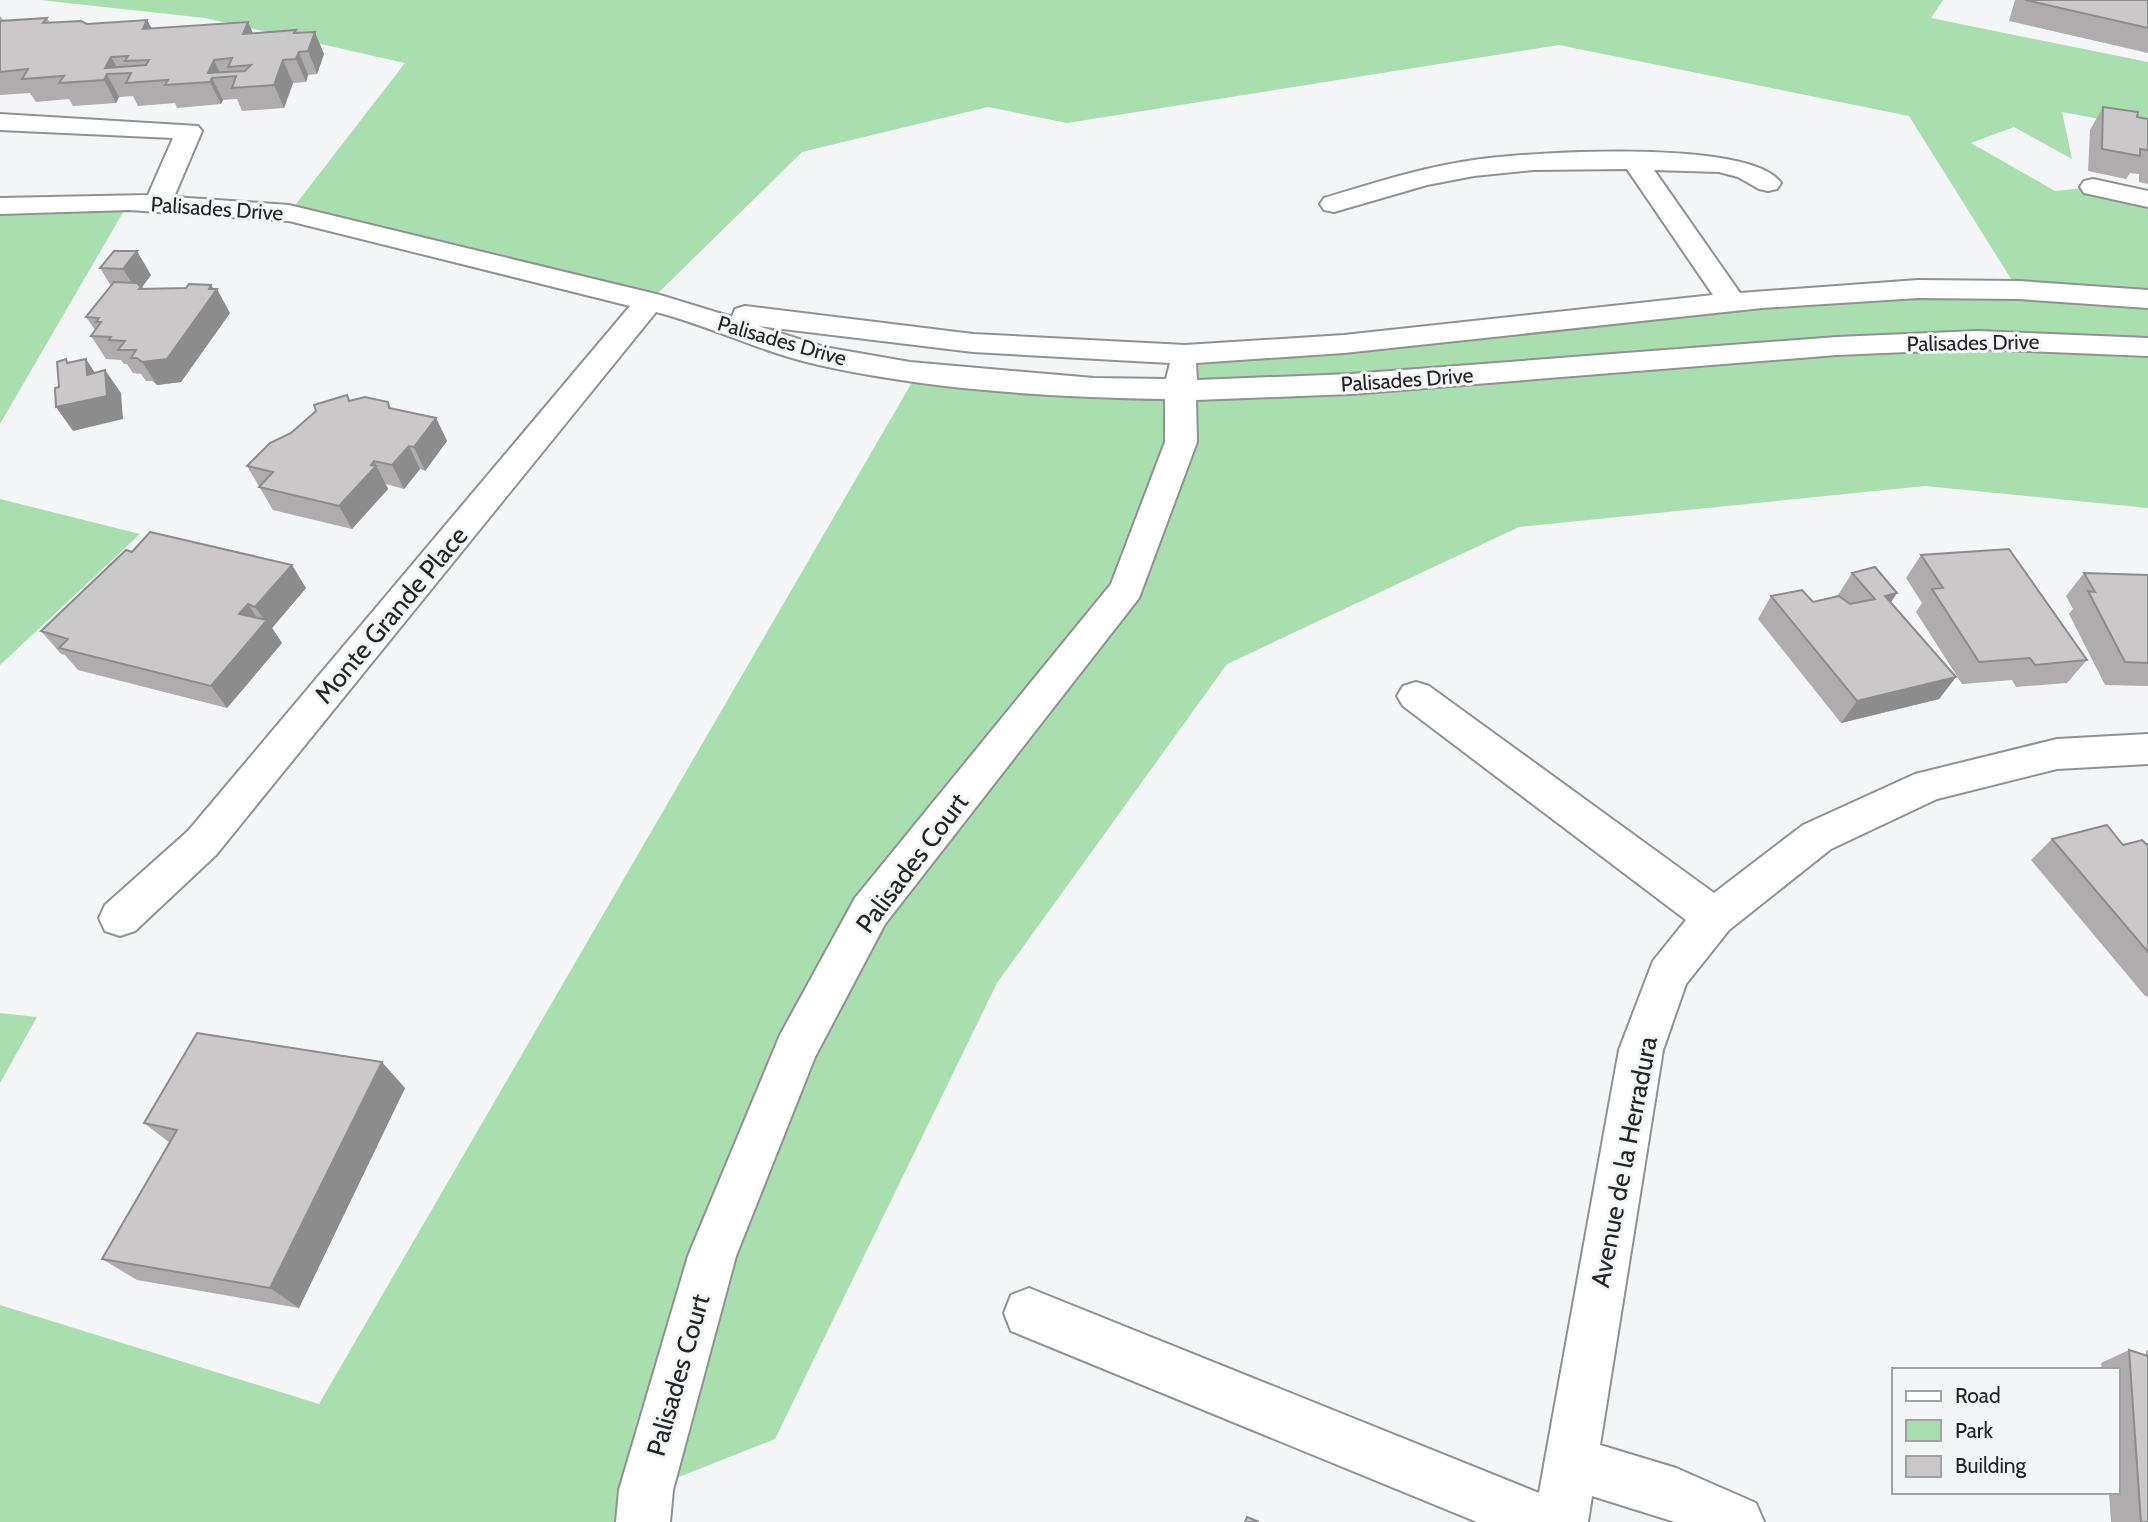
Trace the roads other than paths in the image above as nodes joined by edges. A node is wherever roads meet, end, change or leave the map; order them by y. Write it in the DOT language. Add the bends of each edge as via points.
graph roads {
  1 [pos="0,122"];
  2 [pos="1635,162"];
  3 [pos="1768,183"];
  4 [pos="2093,187"];
  5 [pos="2148,199"];
  6 [pos="158,204"];
  7 [pos="1334,204"];
  8 [pos="0,206"];
  9 [pos="2148,299"];
  10 [pos="1731,302"];
  11 [pos="662,304"];
  12 [pos="2148,346"];
  13 [pos="1182,372"];
  14 [pos="1416,696"];
  15 [pos="2148,749"];
  16 [pos="1714,917"];
  17 [pos="120,918"];
  18 [pos="1030,1312"];
  19 [pos="1571,1462"];
  20 [pos="643,1522"];
  21 [pos="1543,1522"];
  22 [pos="1561,1522"];
  23 [pos="1737,1522"];
  1 -- 6 [label="street" via="189,131"];
  2 -- 3 [label="street" via="1734,166"];
  2 -- 7 [label="street" via="1476,168 1422,178"];
  2 -- 10 [label="street"];
  4 -- 5 [label="street"];
  6 -- 8 [label="street, Palisades Drive"];
  6 -- 11 [label="street, Palisades Drive" via="289,214"];
  9 -- 10 [label="street, Palisades Drive" via="1918,289"];
  10 -- 13 [label="street, Palisades Drive" via="1344,344"];
  11 -- 13 [label="street, Palisades Drive" via="819,356 910,372 1094,388"];
  11 -- 17 [label="street, Monte Grande Place" via="202,843"];
  12 -- 13 [label="street, Palisades Drive" via="1951,341 1837,346 1351,384"];
  13 -- 20 [label="street, Palisades Court" via="1181,442 1127,589 870,911 796,1049 712,1256 646,1490"];
  14 -- 16 [label="street"];
  15 -- 16 [label="street, Avenue de la Herradura" via="2057,754 1929,785 1817,837"];
  16 -- 19 [label="street, Avenue de la Herradura" via="1668,974 1641,1050"];
  18 -- 21 [label="street"];
  19 -- 22 [label="street, Avenue de la Herradura"];
  19 -- 23 [label="street" via="1676,1495"];
}
